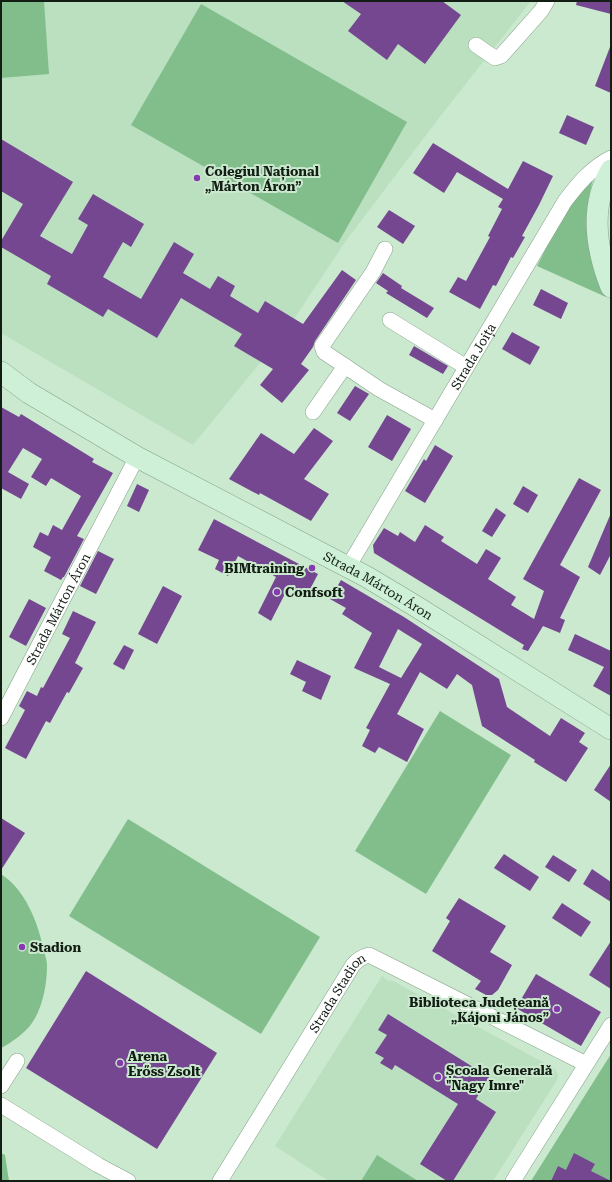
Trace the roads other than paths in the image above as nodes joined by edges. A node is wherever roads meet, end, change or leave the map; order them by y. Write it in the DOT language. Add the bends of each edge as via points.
graph roads {
  1 [pos="547,1"];
  2 [pos="476,45"];
  3 [pos="611,158"];
  4 [pos="611,170"];
  5 [pos="385,249"];
  6 [pos="611,286"];
  7 [pos="390,320"];
  8 [pos="345,366"];
  9 [pos="466,368"];
  10 [pos="1,372"];
  11 [pos="1,383"];
  12 [pos="29,392"];
  13 [pos="313,412"];
  14 [pos="435,420"];
  15 [pos="136,457"];
  16 [pos="348,567"];
  17 [pos="7,692"];
  18 [pos="1,718"];
  19 [pos="611,729"];
  20 [pos="611,1025"];
  21 [pos="17,1061"];
  22 [pos="586,1064"];
  23 [pos="1,1086"];
  24 [pos="1,1105"];
  25 [pos="128,1181"];
  26 [pos="220,1181"];
  27 [pos="513,1181"];
  1 -- 2 [label="street" via="501,56 495,58"];
  3 -- 9 [label="street, Strada Joița" via="581,180 565,201"];
  4 -- 6 [label="main road" via="601,192 597,215 597,239"];
  5 -- 8 [label="street" via="373,272 322,346 324,352"];
  7 -- 9 [label="street"];
  8 -- 13 [label="street"];
  8 -- 14 [label="street"];
  9 -- 14 [label="street, Strada Joița"];
  10 -- 12 [label="main road, Strada Márton Áron"];
  11 -- 12 [label="main road, Strada Márton Áron"];
  12 -- 15 [label="main road, Strada Márton Áron"];
  14 -- 16 [label="street, Strada Joița"];
  15 -- 16 [label="main road, Strada Márton Áron"];
  15 -- 17 [label="street, Strada Márton Áron"];
  16 -- 19 [label="main road, Strada Márton Áron" via="424,611"];
  17 -- 18 [label="street, Strada Márton Áron"];
  20 -- 22 [label="street"];
  21 -- 23 [label="street"];
  22 -- 26 [label="street, Strada Stadion" via="397,969 364,956 353,965"];
  22 -- 27 [label="street"];
  24 -- 25 [label="street"];
}
